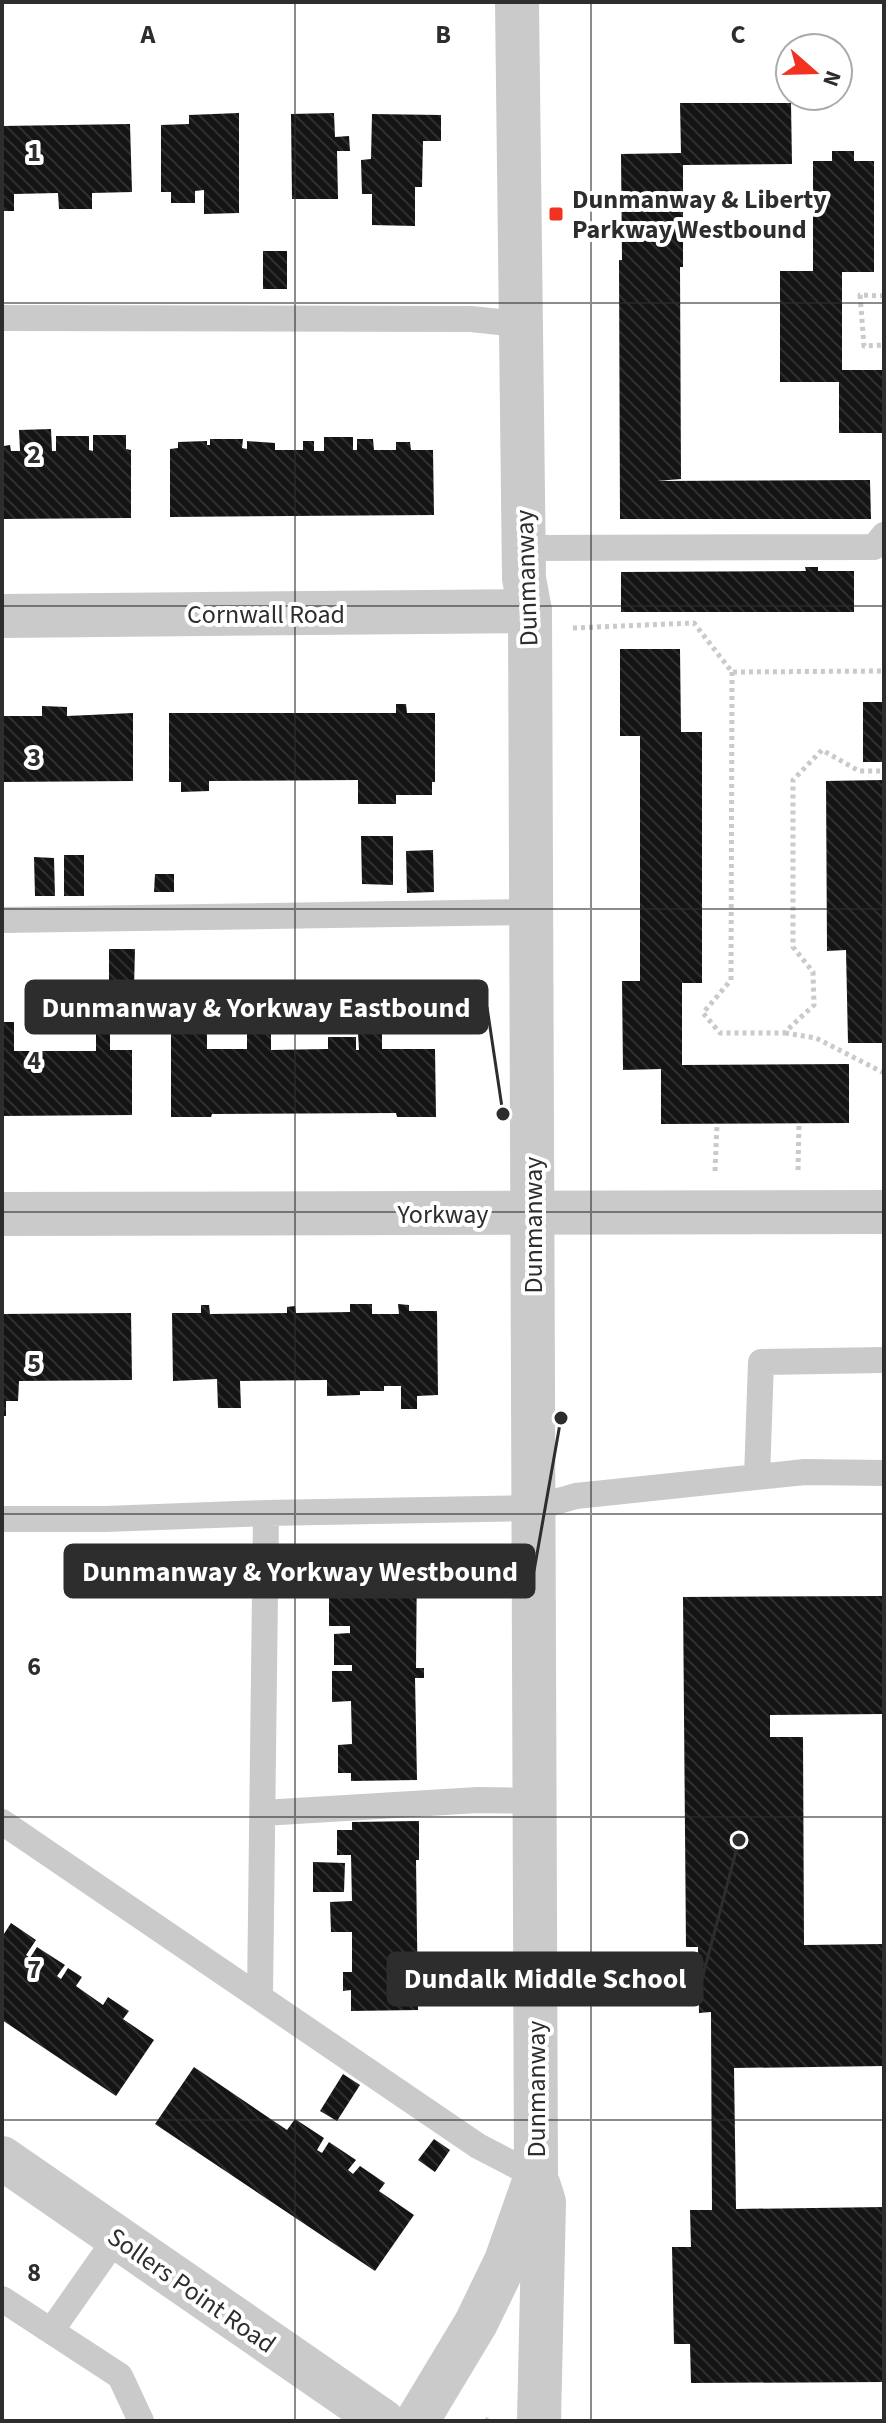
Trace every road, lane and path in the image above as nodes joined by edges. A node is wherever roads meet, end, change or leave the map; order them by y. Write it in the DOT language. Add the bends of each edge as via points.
graph roads {
  1 [pos="517,2"];
  2 [pos="884,296"];
  3 [pos="2,318"];
  4 [pos="519,324"];
  5 [pos="884,345"];
  6 [pos="884,535"];
  7 [pos="524,548"];
  8 [pos="530,611"];
  9 [pos="2,616"];
  10 [pos="570,628"];
  11 [pos="884,671"];
  12 [pos="732,672"];
  13 [pos="884,771"];
  14 [pos="531,912"];
  15 [pos="2,920"];
  16 [pos="784,1033"];
  17 [pos="884,1073"];
  18 [pos="799,1123"];
  19 [pos="717,1124"];
  20 [pos="798,1172"];
  21 [pos="715,1173"];
  22 [pos="884,1212"];
  23 [pos="2,1214"];
  24 [pos="533,1214"];
  25 [pos="884,1360"];
  26 [pos="884,1473"];
  27 [pos="757,1477"];
  28 [pos="534,1508"];
  29 [pos="266,1513"];
  30 [pos="2,1519"];
  31 [pos="534,1801"];
  32 [pos="263,1813"];
  33 [pos="2,1822"];
  34 [pos="260,1996"];
  35 [pos="2,2159"];
  36 [pos="536,2176"];
  37 [pos="117,2237"];
  38 [pos="2,2299"];
  39 [pos="51,2331"];
  40 [pos="141,2421"];
  41 [pos="383,2421"];
  42 [pos="417,2421"];
  43 [pos="539,2421"];
  1 -- 4 [label="street, Dunmanway"];
  2 -- 5 [label="path" via="860,295 864,346"];
  3 -- 4 [label="lane" via="455,319"];
  4 -- 7 [label="street, Dunmanway"];
  6 -- 7 [label="lane" via="874,547"];
  7 -- 8 [label="street, Dunmanway"];
  8 -- 9 [label="street, Cornwall Road"];
  8 -- 14 [label="street, Dunmanway"];
  10 -- 12 [label="path" via="694,623"];
  11 -- 12 [label="path"];
  12 -- 16 [label="path" via="731,980 703,1013 720,1033"];
  13 -- 16 [label="path" via="859,771 822,750 793,780 793,947 813,972 814,1005"];
  14 -- 15 [label="lane"];
  14 -- 24 [label="street, Dunmanway"];
  16 -- 17 [label="path" via="816,1038"];
  18 -- 20 [label="path"];
  19 -- 21 [label="path"];
  22 -- 24 [label="street, Yorkway"];
  23 -- 24 [label="street, Yorkway"];
  24 -- 28 [label="street, Dunmanway"];
  25 -- 27 [label="lane" via="761,1362"];
  26 -- 27 [label="lane"];
  27 -- 28 [label="lane" via="576,1496"];
  28 -- 29 [label="lane"];
  28 -- 31 [label="street, Dunmanway"];
  29 -- 30 [label="lane"];
  29 -- 32 [label="lane"];
  31 -- 32 [label="lane"];
  31 -- 36 [label="street, Dunmanway"];
  32 -- 34 [label="lane"];
  33 -- 34 [label="lane"];
  34 -- 36 [label="lane" via="478,2146"];
  35 -- 37 [label="street, Sollers Point Road"];
  36 -- 42 [label="street, Dunmanway" via="506,2261"];
  36 -- 43 [label="street" via="544,2202"];
  37 -- 39 [label="lane"];
  37 -- 41 [label="street, Sollers Point Road"];
  38 -- 39 [label="lane"];
  39 -- 40 [label="lane" via="120,2376"];
}
